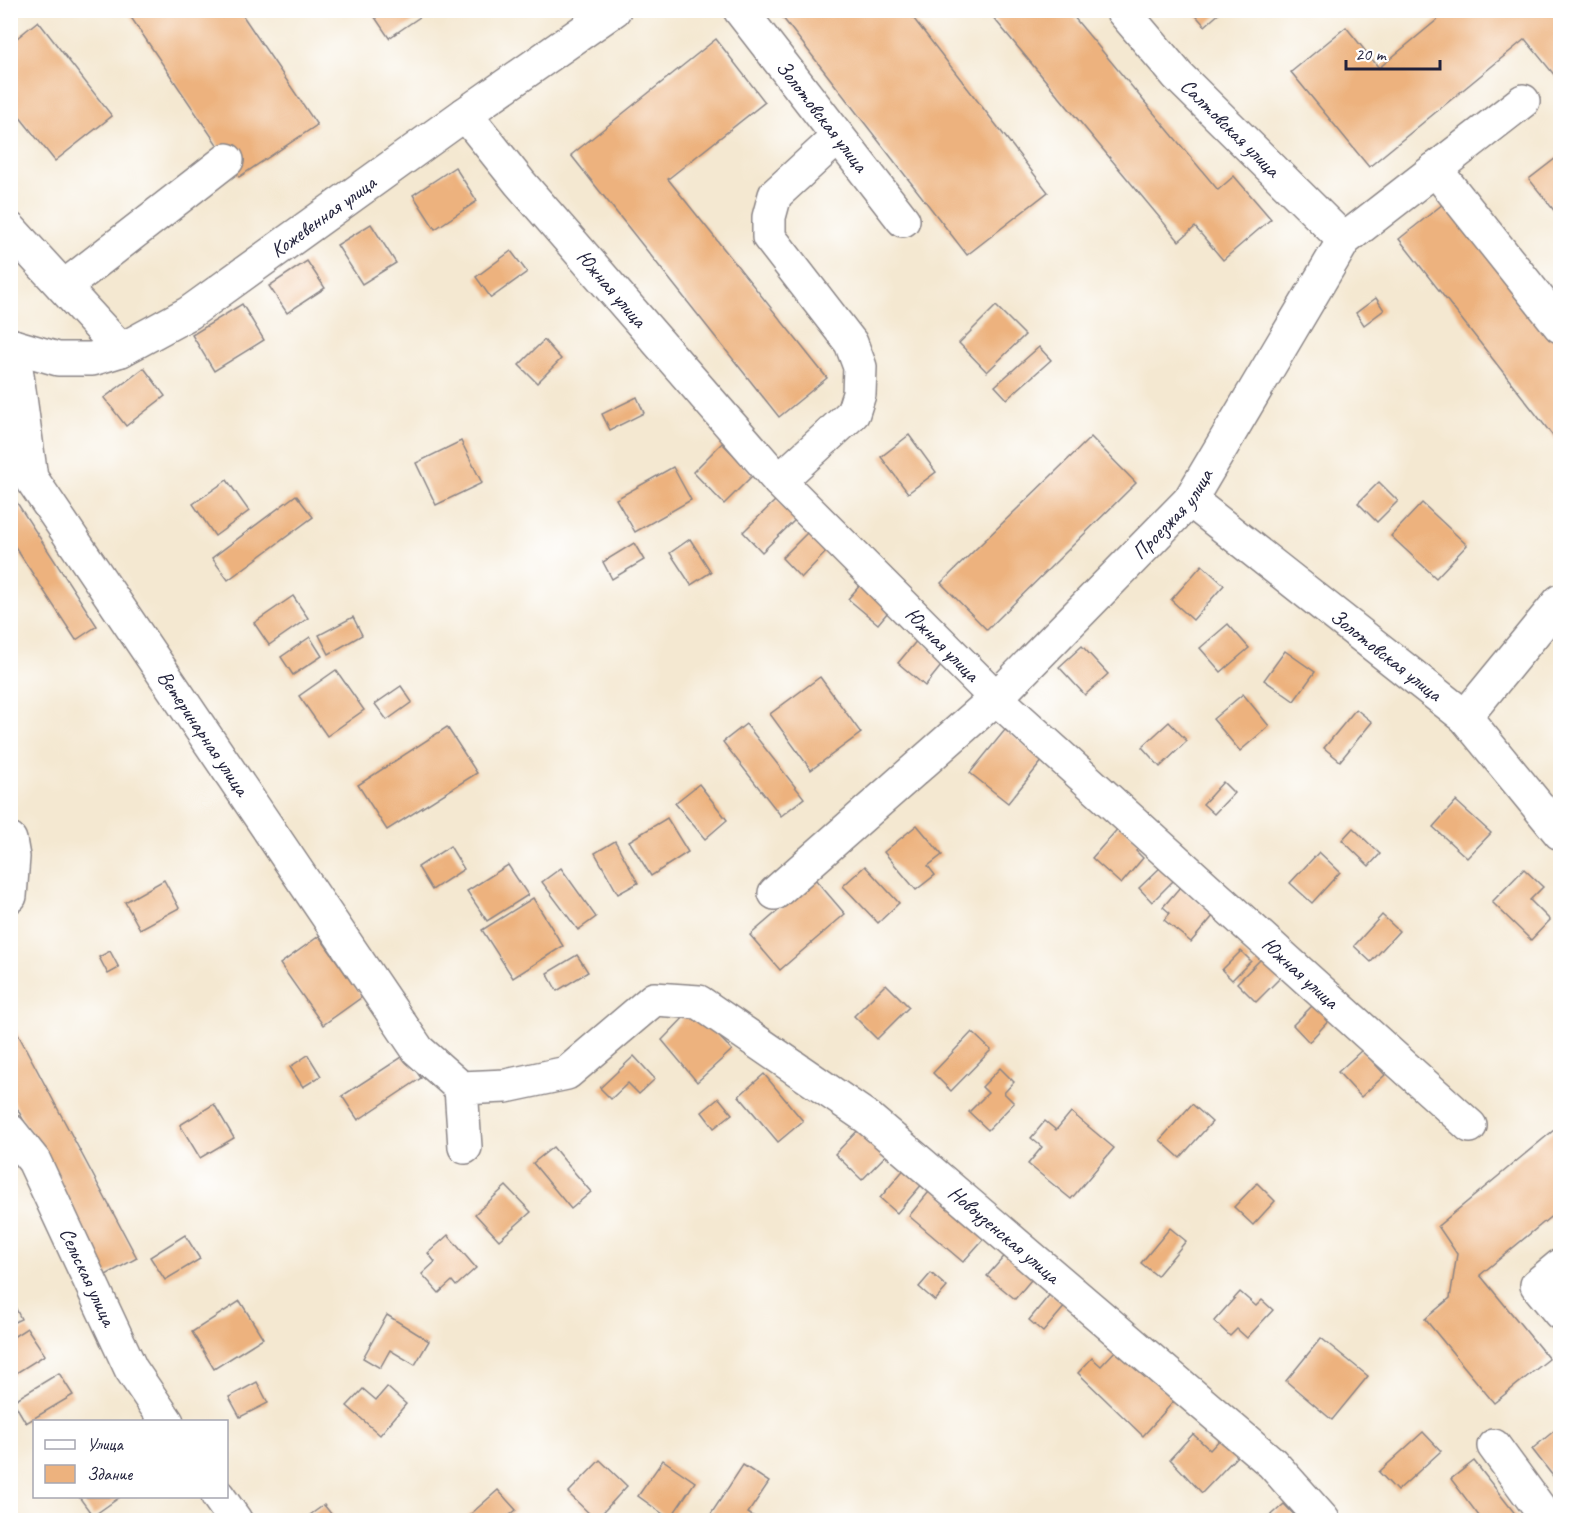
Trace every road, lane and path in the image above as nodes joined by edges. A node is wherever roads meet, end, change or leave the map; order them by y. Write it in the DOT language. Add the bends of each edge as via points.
graph roads {
  1 [pos="614,10"];
  2 [pos="740,10"];
  3 [pos="1122,10"];
  4 [pos="1522,101"];
  5 [pos="465,114"];
  6 [pos="838,137"];
  7 [pos="227,160"];
  8 [pos="1435,169"];
  9 [pos="903,220"];
  10 [pos="10,229"];
  11 [pos="1344,240"];
  12 [pos="64,287"];
  13 [pos="1560,326"];
  14 [pos="12,345"];
  15 [pos="121,350"];
  16 [pos="779,481"];
  17 [pos="1190,500"];
  18 [pos="1560,600"];
  19 [pos="996,699"];
  20 [pos="1465,717"];
  21 [pos="1560,833"];
  22 [pos="10,840"];
  23 [pos="775,893"];
  24 [pos="10,896"];
  25 [pos="461,1088"];
  26 [pos="1470,1125"];
  27 [pos="10,1131"];
  28 [pos="465,1147"];
  29 [pos="1560,1266"];
  30 [pos="1560,1313"];
  31 [pos="166,1420"];
  32 [pos="1494,1446"];
  33 [pos="219,1498"];
  34 [pos="235,1521"];
  35 [pos="1323,1521"];
  36 [pos="1548,1521"];
  1 -- 5 [label="street, Кожевенная улица"];
  2 -- 6 [label="street, Золотовская улица"];
  3 -- 11 [label="street, Салтовская улица" via="1178,76"];
  4 -- 8 [label="street, Проезжая улица"];
  5 -- 15 [label="street, Кожевенная улица" via="189,313"];
  5 -- 16 [label="street, Южная улица" via="519,183"];
  6 -- 9 [label="street, Золотовская улица"];
  6 -- 16 [label="street" via="775,195 769,237 851,343 860,367 859,394 853,413"];
  7 -- 12 [label="street"];
  8 -- 11 [label="street, Проезжая улица"];
  8 -- 13 [label="street"];
  10 -- 12 [label="street"];
  11 -- 17 [label="street, Проезжая улица"];
  12 -- 15 [label="street"];
  14 -- 15 [label="street, Кожевенная улица" via="58,359 92,359"];
  14 -- 25 [label="street, Ветеринарная улица" via="31,478 418,1050"];
  16 -- 19 [label="street, Южная улица"];
  17 -- 19 [label="street, Проезжая улица"];
  17 -- 20 [label="street, Золотовская улица"];
  18 -- 20 [label="street"];
  19 -- 23 [label="street, Проезжая улица"];
  19 -- 26 [label="street, Южная улица"];
  20 -- 21 [label="street, Золотовская улица"];
  22 -- 24 [label="street"];
  25 -- 28 [label="street"];
  25 -- 35 [label="street, Новоузенская улица" via="506,1086 567,1073 654,999 699,1002 868,1118 1272,1463"];
  27 -- 31 [label="street, Сельская улица" via="34,1161 131,1369"];
  29 -- 30 [label="street" via="1538,1285"];
  32 -- 36 [label="street"];
  33 -- 34 [label="street"];
}
